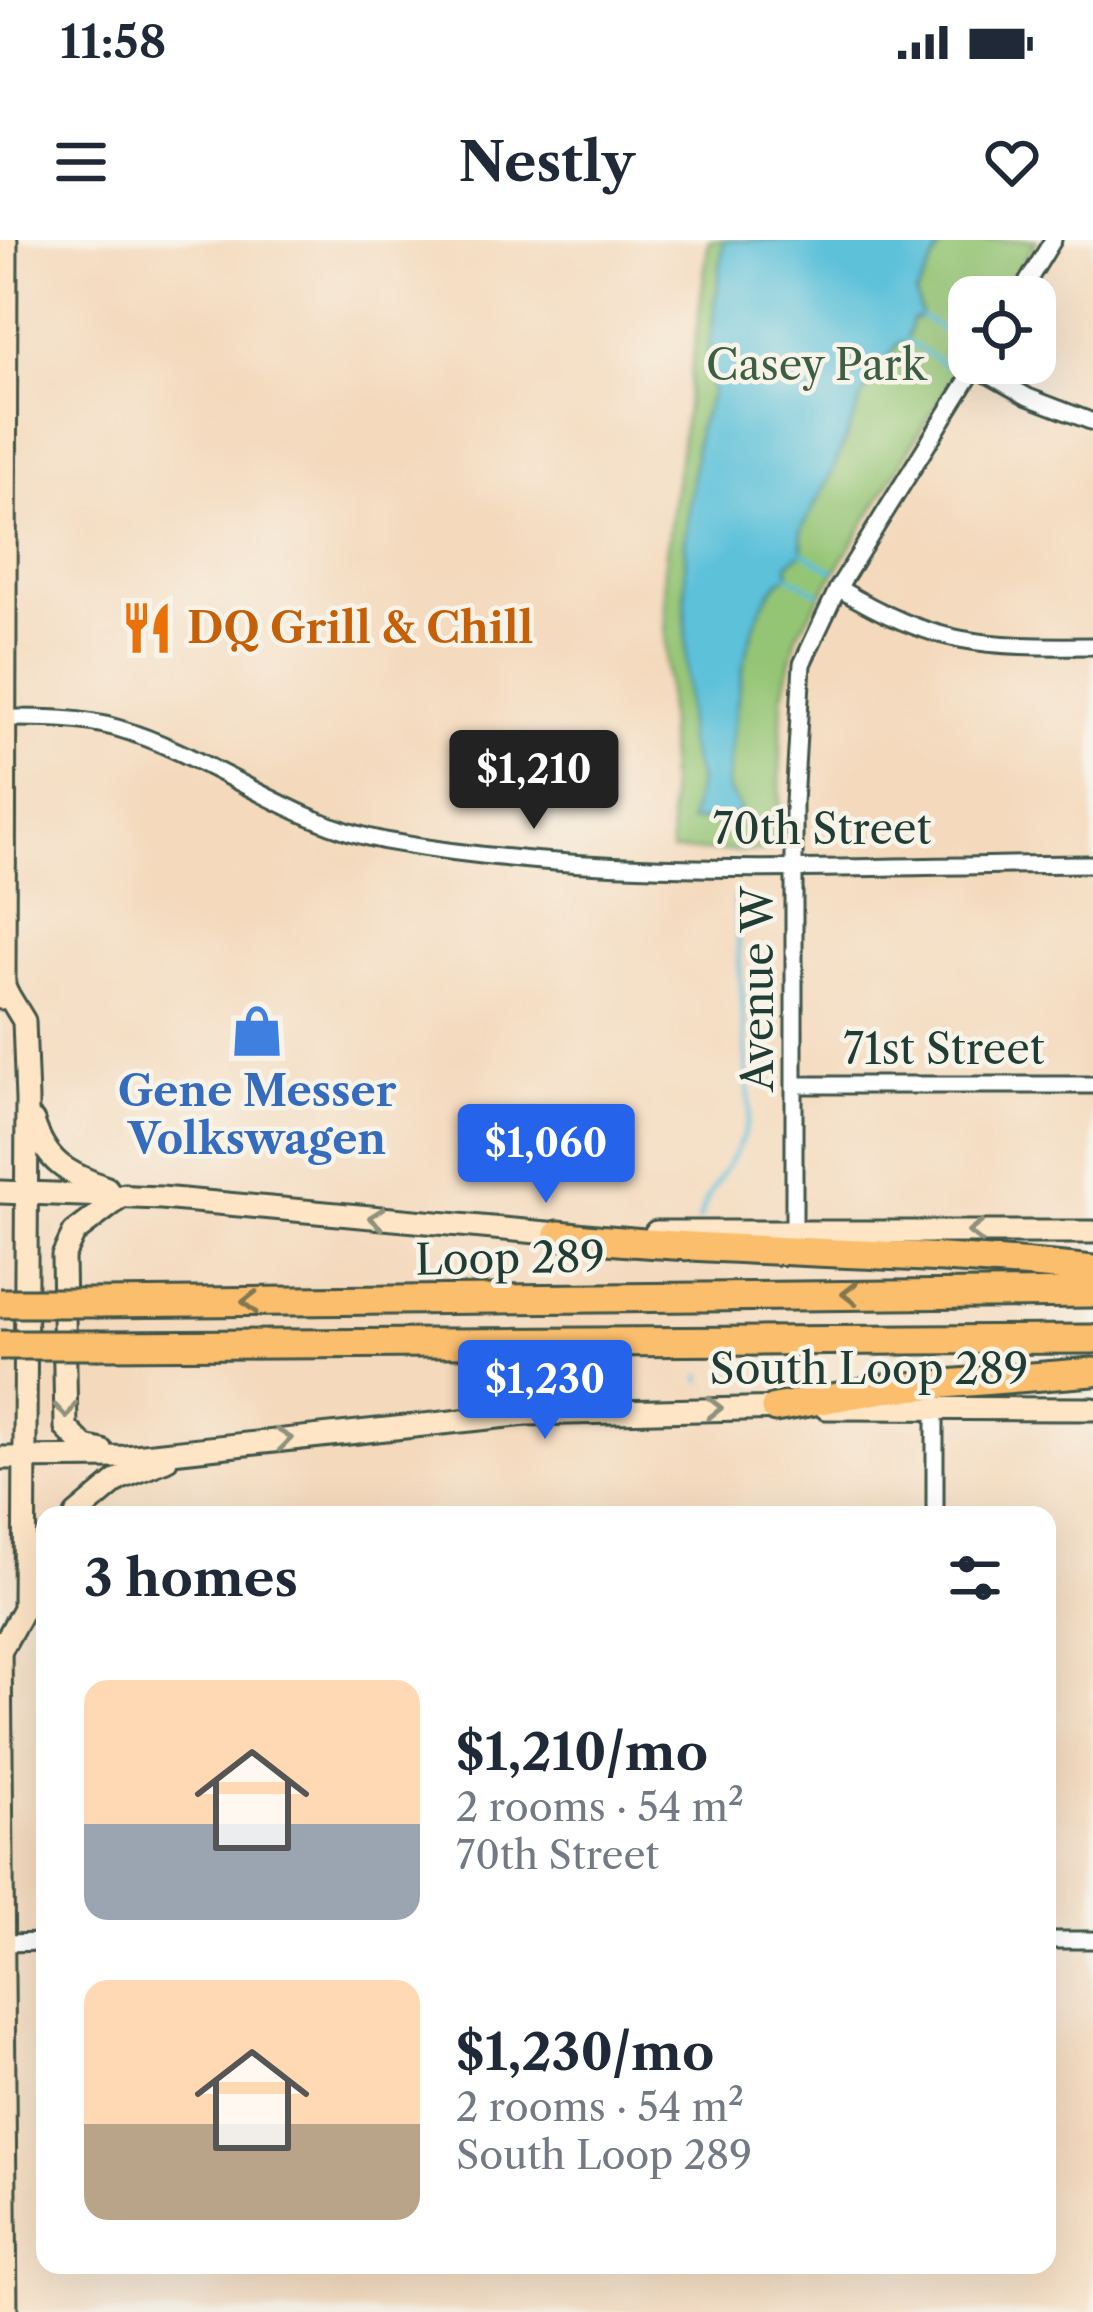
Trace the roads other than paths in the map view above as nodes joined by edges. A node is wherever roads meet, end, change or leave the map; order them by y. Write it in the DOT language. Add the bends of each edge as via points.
graph roads {
  1 [pos="5,240"];
  2 [pos="1053,240"];
  3 [pos="1031,276"];
  4 [pos="965,384"];
  5 [pos="1007,384"];
  6 [pos="1093,422"];
  7 [pos="3,470"];
  8 [pos="838,588"];
  9 [pos="1093,646"];
  10 [pos="2,718"];
  11 [pos="1093,864"];
  12 [pos="794,865"];
  13 [pos="2,993"];
  14 [pos="795,1085"];
  15 [pos="1093,1085"];
  16 [pos="27,1100"];
  17 [pos="0,1192"];
  18 [pos="28,1192"];
  19 [pos="124,1195"];
  20 [pos="794,1232"];
  21 [pos="1093,1232"];
  22 [pos="558,1235"];
  23 [pos="1093,1270"];
  24 [pos="1093,1293"];
  25 [pos="0,1303"];
  26 [pos="1093,1339"];
  27 [pos="0,1345"];
  28 [pos="1093,1372"];
  29 [pos="775,1408"];
  30 [pos="935,1408"];
  31 [pos="1093,1408"];
  32 [pos="204,1446"];
  33 [pos="125,1457"];
  34 [pos="0,1458"];
  35 [pos="27,1458"];
  36 [pos="86,1506"];
  37 [pos="935,1506"];
  38 [pos="36,1581"];
  39 [pos="24,1608"];
  40 [pos="1,1645"];
  41 [pos="2,1783"];
  42 [pos="1056,1940"];
  43 [pos="1093,1940"];
  44 [pos="5,1942"];
  45 [pos="36,1942"];
  46 [pos="3,2053"];
  47 [pos="6,2312"];
  1 -- 7 [label="main road"];
  2 -- 3 [label="street"];
  4 -- 8 [label="street, Avenue W"];
  5 -- 6 [label="street"];
  7 -- 10 [label="main road"];
  8 -- 9 [label="street" via="904,625 957,642"];
  8 -- 12 [label="street, Avenue W" via="802,664"];
  10 -- 12 [label="street, 70th Street" via="119,729 379,840 582,862"];
  10 -- 13 [label="main road"];
  11 -- 12 [label="street, 70th Street"];
  12 -- 14 [label="street, Avenue W"];
  13 -- 16 [label="main road" via="24,1021"];
  14 -- 15 [label="street, 71st Street"];
  14 -- 20 [label="street, Avenue W"];
  16 -- 18 [label="main road"];
  16 -- 19 [label="main road" via="56,1166"];
  17 -- 18 [label="main road"];
  18 -- 19 [label="main road"];
  18 -- 35 [label="main road"];
  22 -- 19 [label="main road, one-way"];
  19 -- 33 [label="main road, one-way" via="74,1233 63,1256 63,1313 66,1428 85,1447"];
  21 -- 20 [label="main road, one-way"];
  20 -- 22 [label="main road"];
  22 -- 23 [label="highway" via="678,1249"];
  24 -- 25 [label="highway, Loop 289, one-way, bridge"];
  26 -- 27 [label="highway, Loop 289, bridge"];
  28 -- 29 [label="highway" via="883,1389"];
  29 -- 30 [label="main road, South Loop 289"];
  32 -- 29 [label="main road, South Loop 289, one-way" via="526,1414"];
  30 -- 31 [label="main road, South Loop 289"];
  30 -- 37 [label="street"];
  32 -- 33 [label="main road, South Loop 289"];
  32 -- 36 [label="main road" via="118,1479"];
  33 -- 35 [label="main road, South Loop 289"];
  34 -- 35 [label="main road, South Loop 289"];
  35 -- 39 [label="main road"];
  38 -- 39 [label="main road"];
  39 -- 40 [label="main road"];
  40 -- 41 [label="main road"];
  41 -- 44 [label="main road"];
  42 -- 43 [label="street"];
  44 -- 45 [label="street"];
  44 -- 46 [label="main road"];
  46 -- 47 [label="main road"];
}
